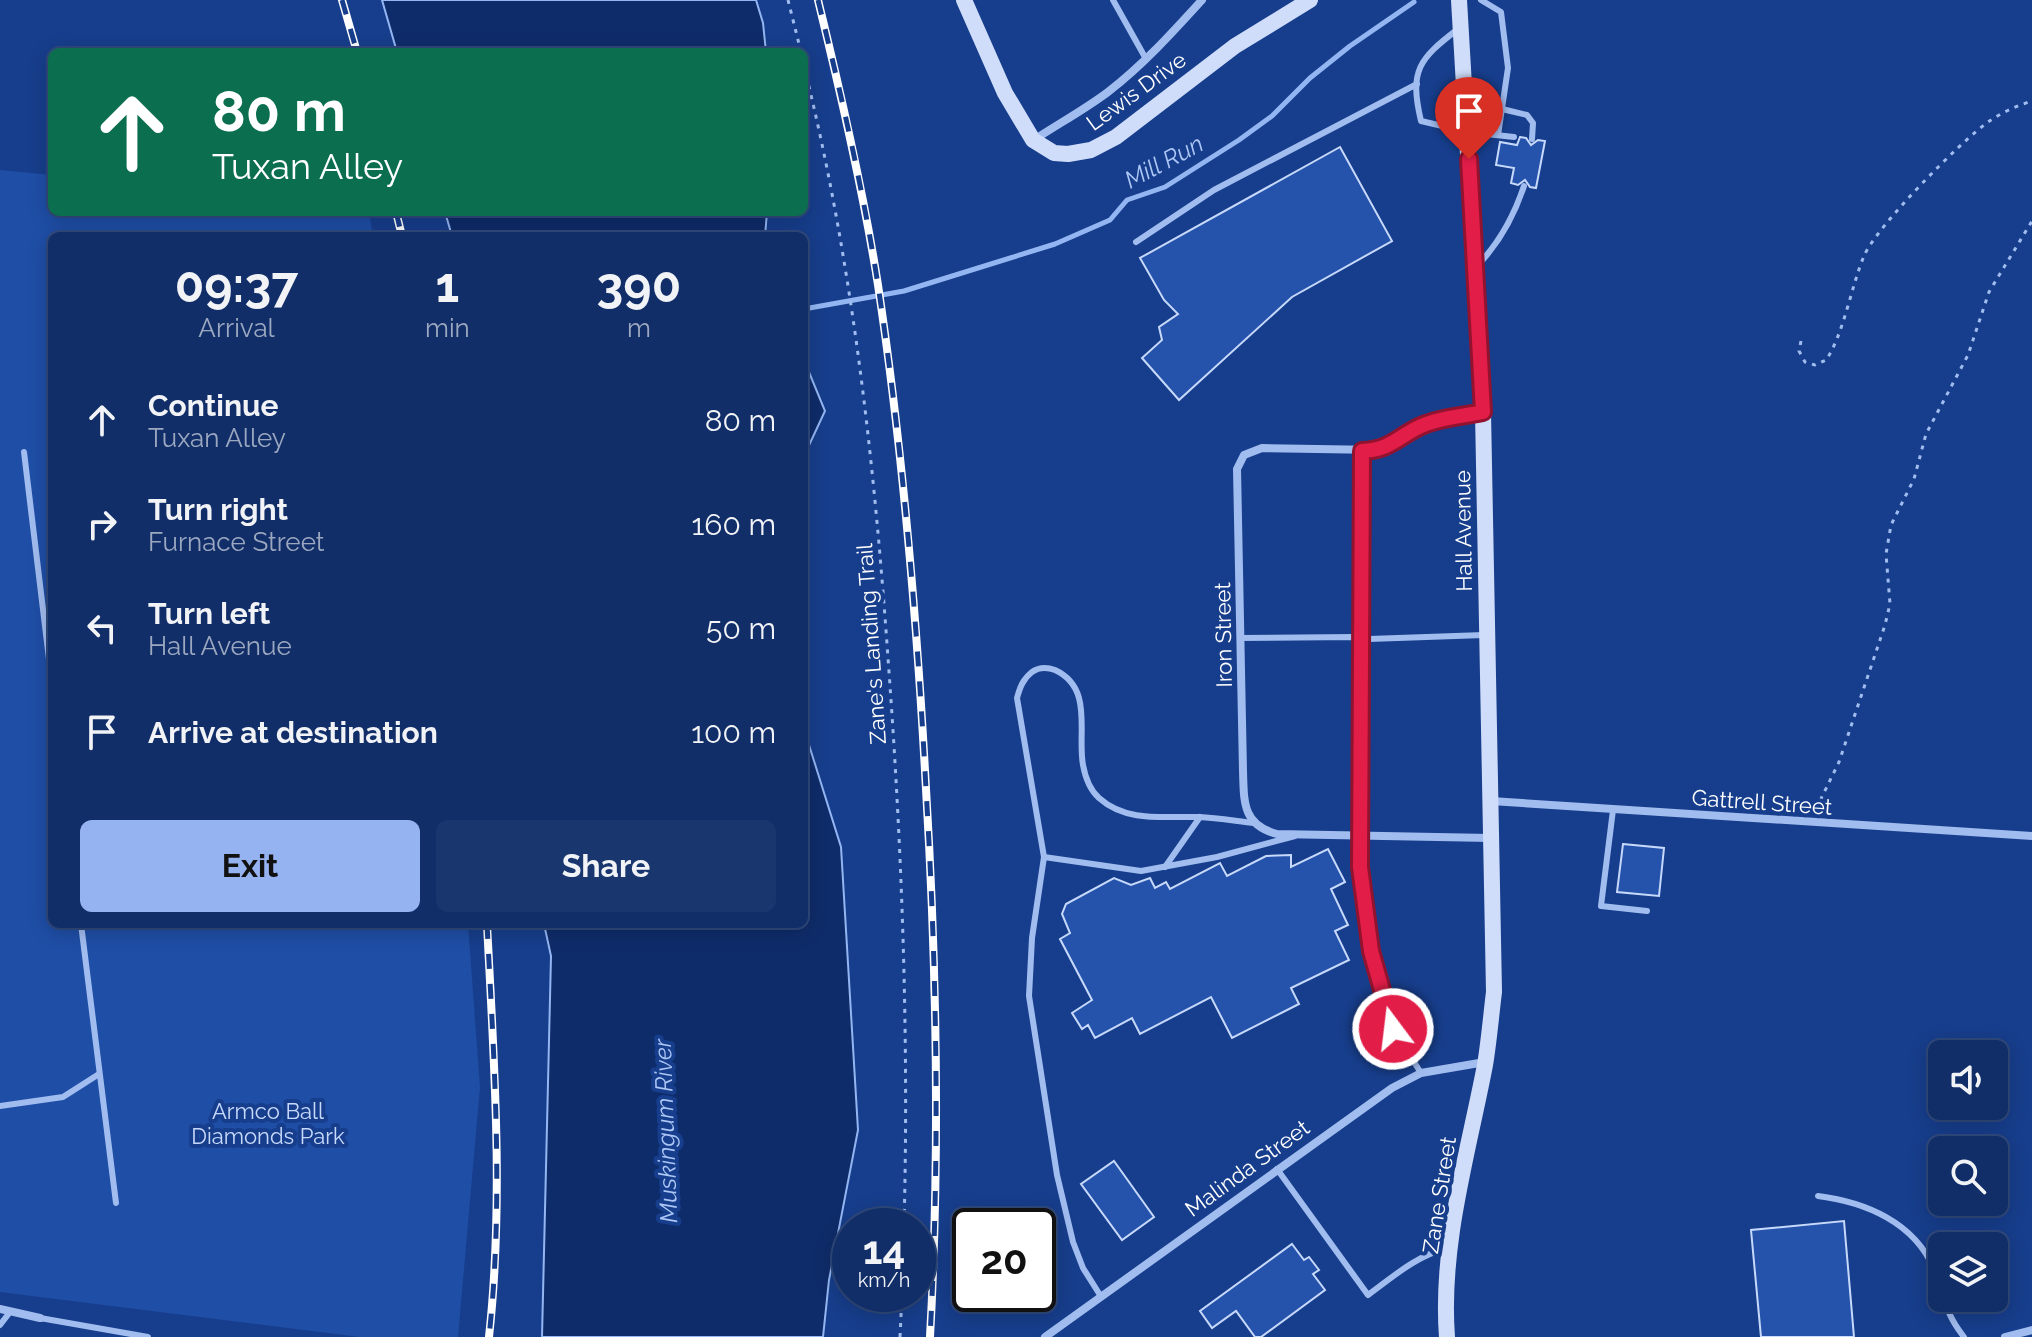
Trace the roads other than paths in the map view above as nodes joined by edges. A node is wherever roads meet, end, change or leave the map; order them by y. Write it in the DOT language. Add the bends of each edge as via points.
graph roads {
  1 [pos="964,0"];
  2 [pos="1113,0"];
  3 [pos="1202,0"];
  4 [pos="1310,0"];
  5 [pos="1459,0"];
  6 [pos="1481,0"];
  7 [pos="1461,27"];
  8 [pos="1146,59"];
  9 [pos="1417,84"];
  10 [pos="1502,109"];
  11 [pos="1468,132"];
  12 [pos="1498,135"];
  13 [pos="1514,137"];
  14 [pos="1532,139"];
  15 [pos="1033,140"];
  16 [pos="1524,186"];
  17 [pos="1136,242"];
  18 [pos="1475,267"];
  19 [pos="1483,412"];
  20 [pos="1362,451"];
  21 [pos="24,452"];
  22 [pos="1488,635"];
  23 [pos="1241,638"];
  24 [pos="1360,638"];
  25 [pos="48,651"];
  26 [pos="1491,801"];
  27 [pos="1613,810"];
  28 [pos="1200,817"];
  29 [pos="1255,823"];
  30 [pos="1298,835"];
  31 [pos="1361,836"];
  32 [pos="2032,836"];
  33 [pos="1491,838"];
  34 [pos="1044,857"];
  35 [pos="1165,867"];
  36 [pos="1647,911"];
  37 [pos="81,928"];
  38 [pos="1485,1062"];
  39 [pos="1421,1073"];
  40 [pos="99,1074"];
  41 [pos="0,1106"];
  42 [pos="1277,1169"];
  43 [pos="1818,1196"];
  44 [pos="116,1203"];
  45 [pos="1450,1248"];
  46 [pos="1100,1295"];
  47 [pos="0,1309"];
  48 [pos="10,1312"];
  49 [pos="40,1318"];
  50 [pos="0,1325"];
  51 [pos="2032,1330"];
  52 [pos="148,1337"];
  53 [pos="1045,1337"];
  54 [pos="1447,1337"];
  55 [pos="1964,1337"];
  56 [pos="2005,1337"];
  1 -- 15 [label="main road" via="1005,93"];
  2 -- 8 [label="lane"];
  3 -- 8 [label="street"];
  4 -- 15 [label="main road, Lewis Drive" via="1235,46 1116,137 1091,150 1054,153"];
  5 -- 7 [label="main road, Hall Avenue"];
  6 -- 10 [label="lane" via="1501,12 1508,68"];
  7 -- 9 [label="lane" via="1425,57"];
  7 -- 11 [label="main road, Hall Avenue"];
  8 -- 15 [label="street" via="1094,102"];
  9 -- 11 [label="lane" via="1421,121"];
  9 -- 17 [label="lane" via="1214,190"];
  10 -- 12 [label="lane"];
  10 -- 14 [label="lane" via="1527,115 1533,123"];
  11 -- 12 [label="lane"];
  11 -- 18 [label="main road, Hall Avenue"];
  12 -- 13 [label="lane"];
  16 -- 18 [label="lane" via="1503,234"];
  18 -- 19 [label="main road, Hall Avenue"];
  19 -- 20 [label="street" via="1424,424 1391,445"];
  19 -- 22 [label="main road, Hall Avenue"];
  20 -- 23 [label="street, Iron Street" via="1262,448 1244,455 1237,469"];
  20 -- 24 [label="lane"];
  21 -- 25 [label="lane"];
  22 -- 24 [label="lane"];
  22 -- 26 [label="main road, Hall Avenue"];
  23 -- 24 [label="lane"];
  23 -- 29 [label="street, Iron Street" via="1244,802"];
  24 -- 31 [label="lane"];
  26 -- 27 [label="street, Gattrell Street"];
  26 -- 33 [label="main road, Hall Avenue"];
  27 -- 32 [label="street, Gattrell Street"];
  27 -- 36 [label="lane" via="1601,906"];
  28 -- 29 [label="lane"];
  28 -- 34 [label="lane" via="1138,816 1098,797 1082,762 1081,705 1075,690 1057,671 1036,669 1020,686 1017,698"];
  28 -- 35 [label="lane"];
  29 -- 30 [label="street" via="1265,831"];
  30 -- 31 [label="street"];
  30 -- 35 [label="lane"];
  31 -- 33 [label="street"];
  31 -- 39 [label="lane" via="1371,951 1393,1029"];
  33 -- 38 [label="main road, Hall Avenue" via="1494,992"];
  34 -- 35 [label="lane" via="1121,870"];
  34 -- 46 [label="lane" via="1029,996 1057,1175 1073,1242"];
  37 -- 40 [label="lane"];
  38 -- 39 [label="street, Malinda Street"];
  38 -- 45 [label="main road, Zane Street"];
  39 -- 42 [label="street, Malinda Street"];
  40 -- 41 [label="lane" via="63,1097"];
  40 -- 44 [label="lane"];
  42 -- 45 [label="lane" via="1368,1295 1427,1253"];
  42 -- 46 [label="street, Malinda Street"];
  43 -- 55 [label="lane" via="1862,1206 1900,1226 1926,1255 1951,1320"];
  45 -- 54 [label="main road, Zane Street"];
  46 -- 53 [label="street, Malinda Street"];
  47 -- 48 [label="street"];
  48 -- 49 [label="street"];
  48 -- 50 [label="lane"];
  49 -- 52 [label="lane"];
  51 -- 56 [label="street"];
}
